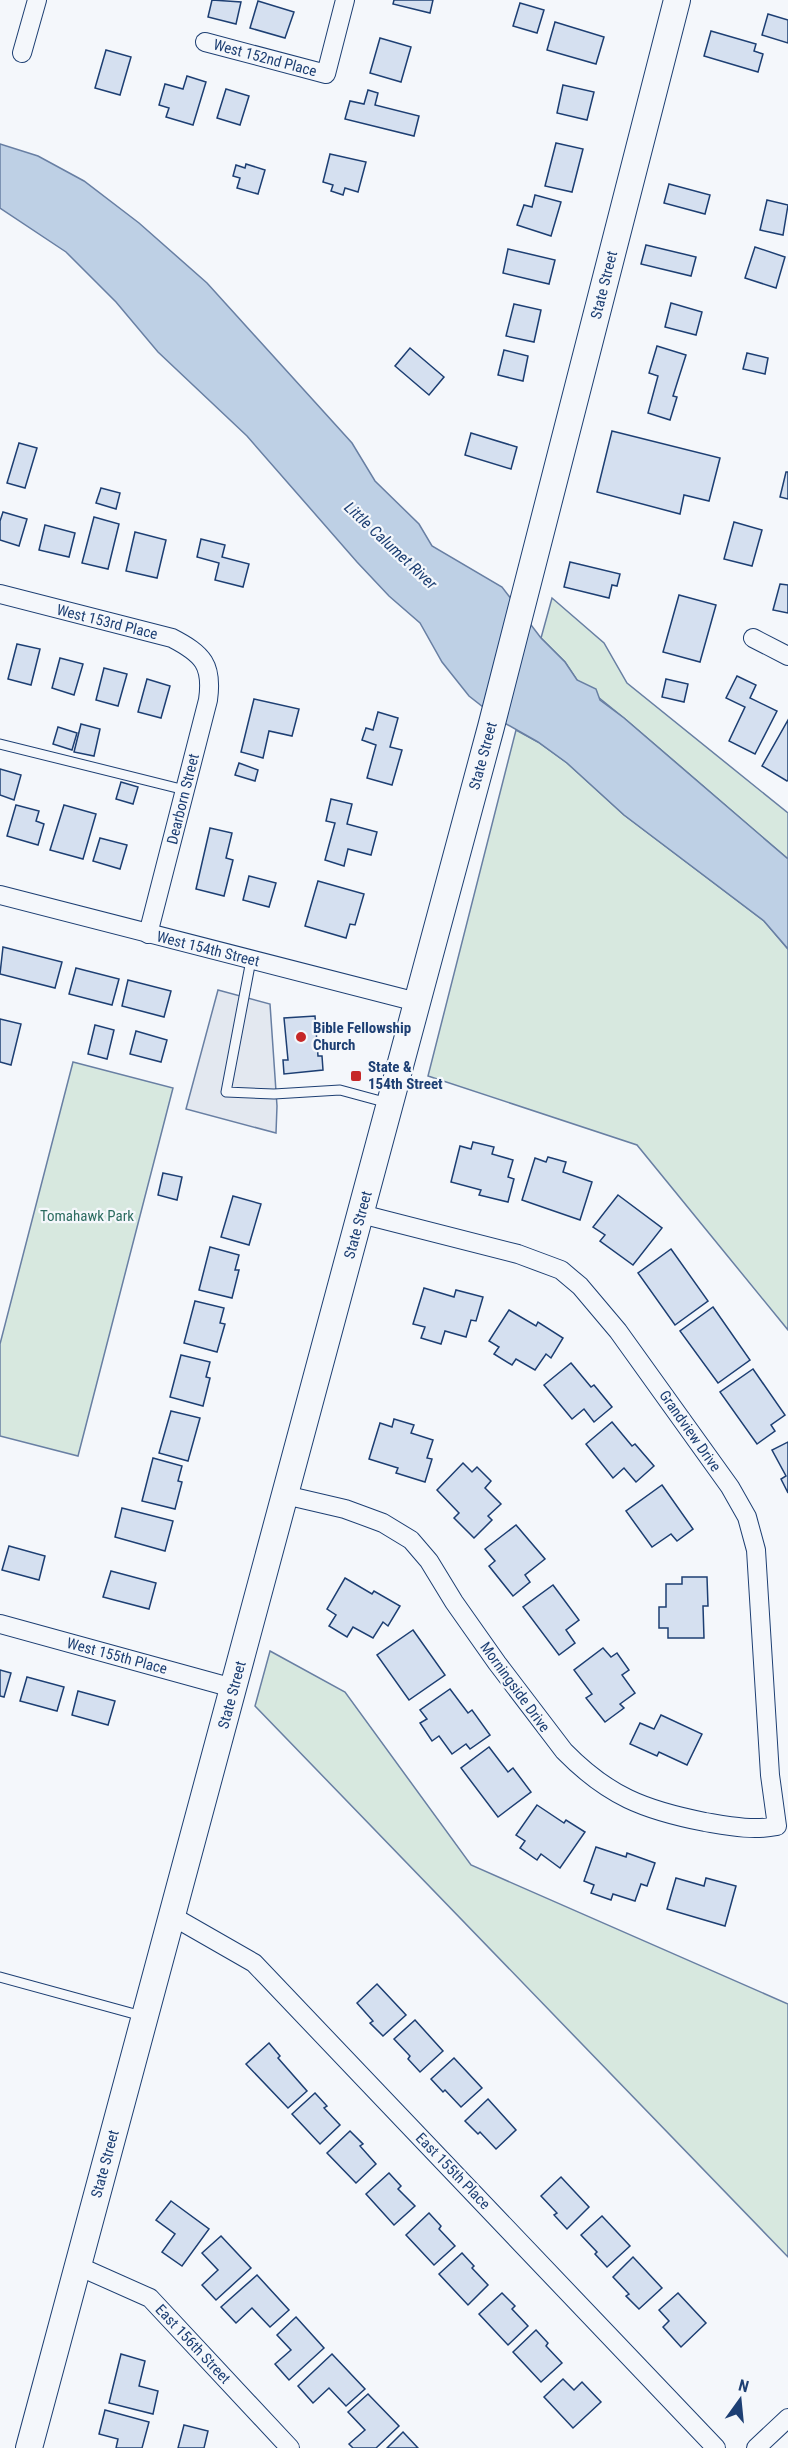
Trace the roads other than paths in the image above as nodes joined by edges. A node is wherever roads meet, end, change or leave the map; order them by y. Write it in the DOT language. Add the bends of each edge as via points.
graph roads {
  1 [pos="37,0"];
  2 [pos="345,0"];
  3 [pos="677,0"];
  4 [pos="205,42"];
  5 [pos="22,53"];
  6 [pos="0,594"];
  7 [pos="753,638"];
  8 [pos="788,656"];
  9 [pos="207,664"];
  10 [pos="0,744"];
  11 [pos="185,790"];
  12 [pos="0,895"];
  13 [pos="148,934"];
  14 [pos="251,960"];
  15 [pos="417,1002"];
  16 [pos="390,1103"];
  17 [pos="361,1214"];
  18 [pos="285,1495"];
  19 [pos="0,1624"];
  20 [pos="233,1688"];
  21 [pos="777,1826"];
  22 [pos="172,1917"];
  23 [pos="0,1977"];
  24 [pos="145,2016"];
  25 [pos="78,2266"];
  26 [pos="788,2418"];
  27 [pos="29,2448"];
  28 [pos="290,2448"];
  29 [pos="716,2448"];
  30 [pos="756,2448"];
  1 -- 5 [label="street"];
  2 -- 4 [label="street, West 152nd Place" via="326,74"];
  3 -- 15 [label="main road, State Street"];
  6 -- 9 [label="street, West 153rd Place" via="172,638 192,648"];
  7 -- 8 [label="street"];
  9 -- 11 [label="street, Dearborn Street" via="211,681 208,700"];
  10 -- 11 [label="lane"];
  11 -- 13 [label="street, Dearborn Street"];
  12 -- 13 [label="street, West 154th Street"];
  13 -- 14 [label="street, West 154th Street"];
  14 -- 15 [label="street, West 154th Street"];
  14 -- 16 [label="lane" via="226,1092 340,1090"];
  15 -- 16 [label="main road, State Street"];
  16 -- 17 [label="main road, State Street"];
  17 -- 18 [label="main road, State Street"];
  17 -- 21 [label="street, Grandview Drive" via="518,1254 561,1270 618,1331 730,1487 747,1517 756,1550 770,1775"];
  18 -- 20 [label="main road, State Street"];
  18 -- 21 [label="street, Morningside Drive" via="374,1519 411,1540 564,1751 622,1797 684,1819 762,1829"];
  19 -- 20 [label="street, West 155th Place"];
  20 -- 22 [label="main road, State Street"];
  22 -- 24 [label="main road, State Street"];
  22 -- 29 [label="street, East 155th Place" via="254,1963"];
  23 -- 24 [label="lane"];
  24 -- 25 [label="main road, State Street"];
  25 -- 27 [label="main road, State Street"];
  25 -- 28 [label="street, East 156th Street" via="150,2298"];
  26 -- 30 [label="street"];
}
